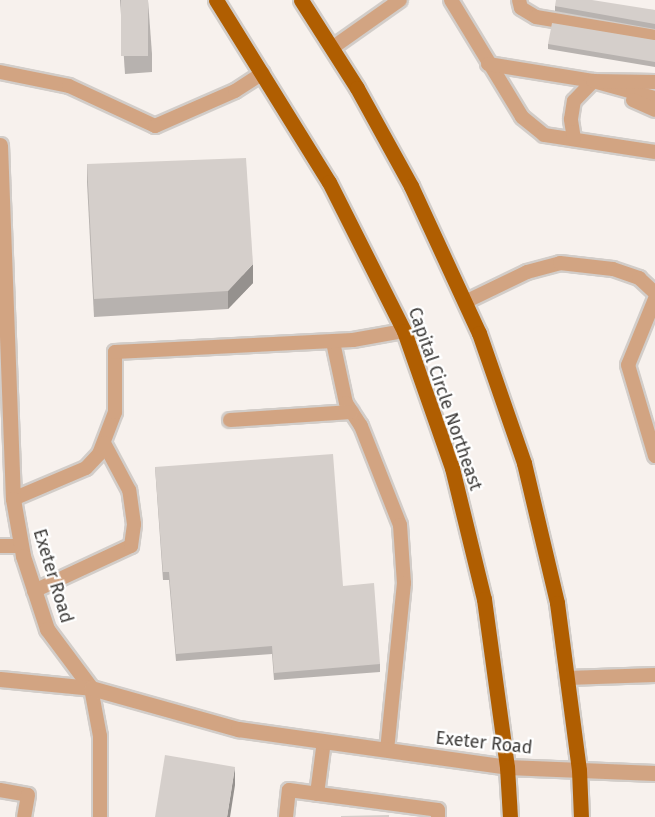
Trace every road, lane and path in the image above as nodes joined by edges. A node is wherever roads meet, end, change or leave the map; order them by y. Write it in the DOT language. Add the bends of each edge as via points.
graph roads {
  1 [pos="216,0"];
  2 [pos="301,0"];
  3 [pos="400,0"];
  4 [pos="451,0"];
  5 [pos="519,0"];
  6 [pos="655,37"];
  7 [pos="332,48"];
  8 [pos="488,64"];
  9 [pos="0,72"];
  10 [pos="263,73"];
  11 [pos="593,81"];
  12 [pos="655,82"];
  13 [pos="655,98"];
  14 [pos="655,110"];
  15 [pos="574,140"];
  16 [pos="0,145"];
  17 [pos="655,152"];
  18 [pos="655,293"];
  19 [pos="655,299"];
  20 [pos="465,302"];
  21 [pos="404,331"];
  22 [pos="333,342"];
  23 [pos="352,412"];
  24 [pos="230,420"];
  25 [pos="104,443"];
  26 [pos="655,456"];
  27 [pos="13,499"];
  28 [pos="0,546"];
  29 [pos="21,546"];
  30 [pos="34,591"];
  31 [pos="655,675"];
  32 [pos="567,678"];
  33 [pos="0,679"];
  34 [pos="91,688"];
  35 [pos="324,741"];
  36 [pos="387,750"];
  37 [pos="507,767"];
  38 [pos="579,770"];
  39 [pos="655,773"];
  40 [pos="0,790"];
  41 [pos="317,794"];
  42 [pos="24,817"];
  43 [pos="100,817"];
  44 [pos="286,817"];
  45 [pos="438,817"];
  46 [pos="510,817"];
  47 [pos="581,817"];
  1 -- 10 [label="main road, Capital Circle Northeast"];
  2 -- 7 [label="main road"];
  3 -- 7 [label="lane"];
  4 -- 8 [label="lane"];
  5 -- 6 [label="lane" via="521,8 536,17"];
  7 -- 20 [label="main road" via="411,186"];
  8 -- 11 [label="lane"];
  8 -- 15 [label="lane" via="522,117 544,135"];
  9 -- 10 [label="lane" via="69,86 156,126 235,92"];
  10 -- 21 [label="main road, Capital Circle Northeast" via="329,182"];
  11 -- 12 [label="lane"];
  11 -- 13 [label="lane"];
  11 -- 14 [label="lane"];
  11 -- 15 [label="lane" via="574,101"];
  15 -- 17 [label="lane"];
  16 -- 27 [label="street, Exeter Road"];
  18 -- 20 [label="lane" via="639,278 613,269 560,263 527,272"];
  19 -- 26 [label="lane" via="628,365"];
  20 -- 32 [label="main road" via="524,463 556,603"];
  21 -- 22 [label="lane"];
  21 -- 37 [label="main road, Capital Circle Northeast" via="452,468 483,599"];
  22 -- 23 [label="lane" via="346,403"];
  22 -- 25 [label="lane" via="115,352 115,412"];
  23 -- 24 [label="lane"];
  23 -- 36 [label="lane" via="400,525 404,584"];
  25 -- 27 [label="lane" via="86,468"];
  25 -- 30 [label="lane" via="129,490 134,524 131,546"];
  27 -- 29 [label="street, Exeter Road"];
  28 -- 29 [label="lane"];
  29 -- 30 [label="street, Exeter Road"];
  30 -- 34 [label="street, Exeter Road" via="56,646"];
  31 -- 32 [label="lane"];
  32 -- 38 [label="main road"];
  33 -- 34 [label="street"];
  34 -- 35 [label="street, Exeter Road" via="238,729"];
  34 -- 43 [label="lane" via="100,736"];
  35 -- 36 [label="street, Exeter Road"];
  35 -- 41 [label="lane"];
  36 -- 37 [label="street, Exeter Road"];
  37 -- 38 [label="street, Exeter Road"];
  37 -- 46 [label="main road, Capital Circle Northeast"];
  38 -- 39 [label="street, Exeter Road"];
  38 -- 47 [label="main road"];
  40 -- 42 [label="lane" via="28,795"];
  41 -- 44 [label="lane" via="289,790"];
  41 -- 45 [label="lane" via="438,810"];
}
